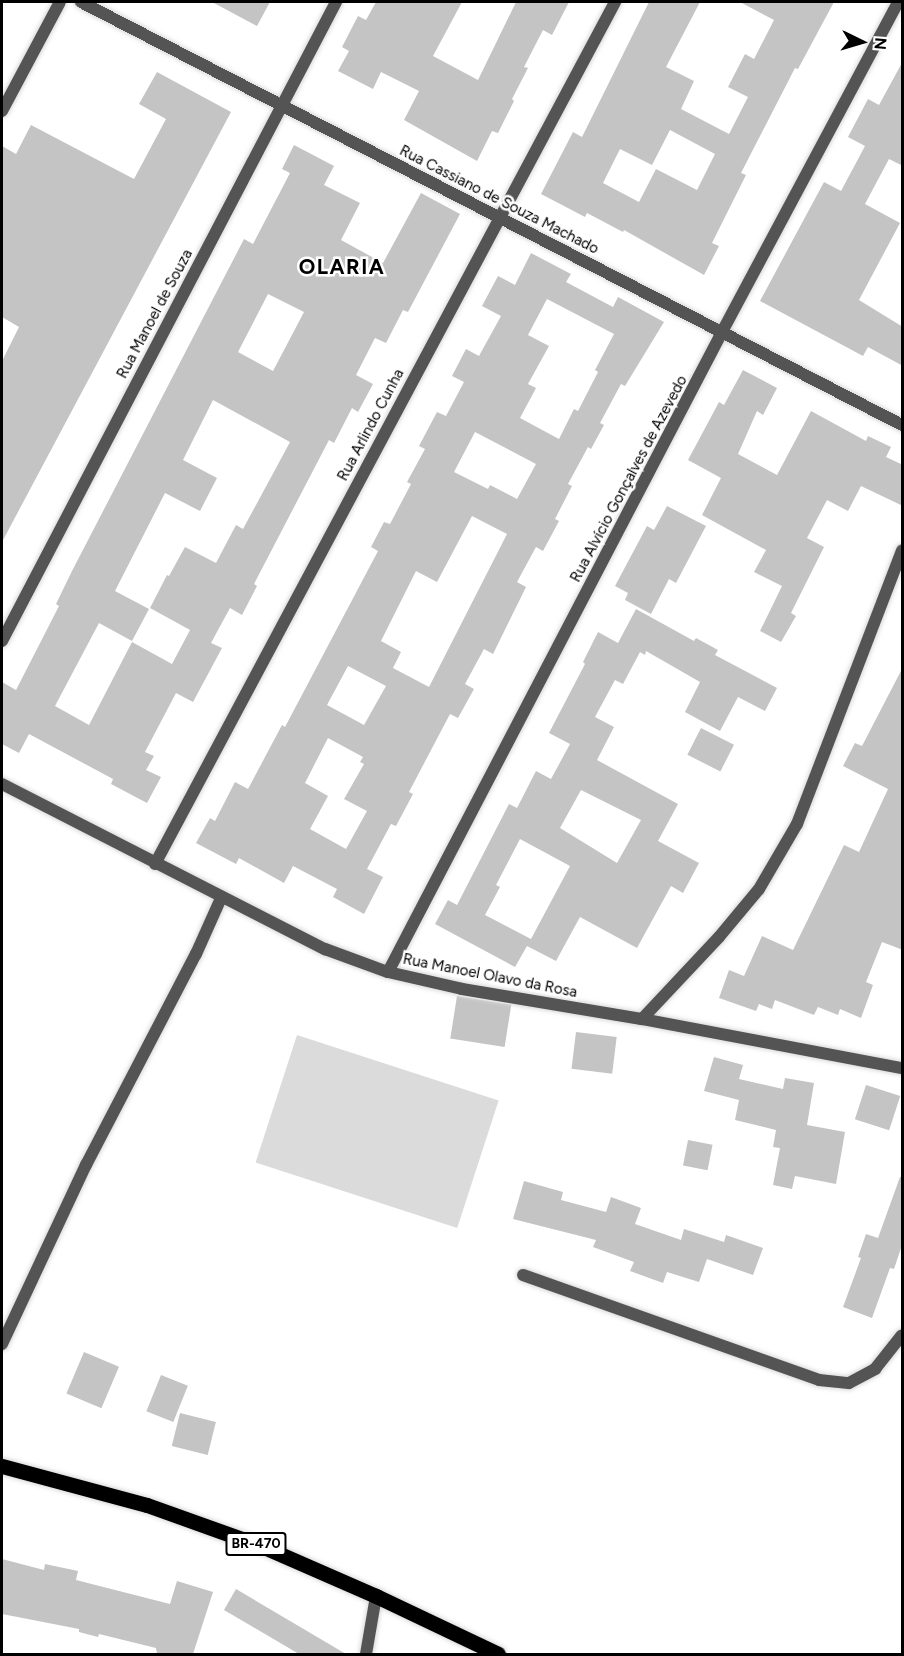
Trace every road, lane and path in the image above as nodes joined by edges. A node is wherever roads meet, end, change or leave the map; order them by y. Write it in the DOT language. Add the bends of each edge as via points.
graph roads {
  1 [pos="60,2"];
  2 [pos="81,2"];
  3 [pos="336,2"];
  4 [pos="615,2"];
  5 [pos="898,2"];
  6 [pos="281,104"];
  7 [pos="2,111"];
  8 [pos="498,217"];
  9 [pos="722,332"];
  10 [pos="903,425"];
  11 [pos="903,549"];
  12 [pos="2,641"];
  13 [pos="2,784"];
  14 [pos="155,864"];
  15 [pos="221,898"];
  16 [pos="388,972"];
  17 [pos="642,1019"];
  18 [pos="903,1068"];
  19 [pos="524,1275"];
  20 [pos="903,1335"];
  21 [pos="2,1344"];
  22 [pos="2,1466"];
  23 [pos="376,1596"];
  24 [pos="366,1654"];
  25 [pos="498,1654"];
  1 -- 7 [label="street"];
  2 -- 6 [label="street, Rua Cassiano de Souza Machado"];
  3 -- 6 [label="street, Rua Manoel de Souza"];
  4 -- 8 [label="street, Rua Arlindo Cunha"];
  5 -- 9 [label="street, Rua Alvício Gonçalves de Azevedo"];
  6 -- 8 [label="street, Rua Cassiano de Souza Machado"];
  6 -- 12 [label="street, Rua Manoel de Souza"];
  8 -- 9 [label="street, Rua Cassiano de Souza Machado"];
  8 -- 14 [label="street, Rua Arlindo Cunha"];
  9 -- 10 [label="street, Rua Cassiano de Souza Machado"];
  9 -- 16 [label="street, Rua Alvício Gonçalves de Azevedo"];
  11 -- 17 [label="street" via="797,824 759,889 719,938"];
  13 -- 14 [label="street, Rua Manoel Olavo da Rosa"];
  14 -- 15 [label="street, Rua Manoel Olavo da Rosa"];
  15 -- 16 [label="street, Rua Manoel Olavo da Rosa" via="326,949"];
  15 -- 21 [label="street" via="86,1166"];
  16 -- 17 [label="street, Rua Manoel Olavo da Rosa" via="462,989"];
  17 -- 18 [label="street, Rua Manoel Olavo da Rosa"];
  19 -- 20 [label="street" via="819,1380 849,1383 875,1369"];
  22 -- 23 [label="main road, BR-470" via="147,1505 259,1545"];
  23 -- 24 [label="street"];
  23 -- 25 [label="main road, BR-470"];
}
